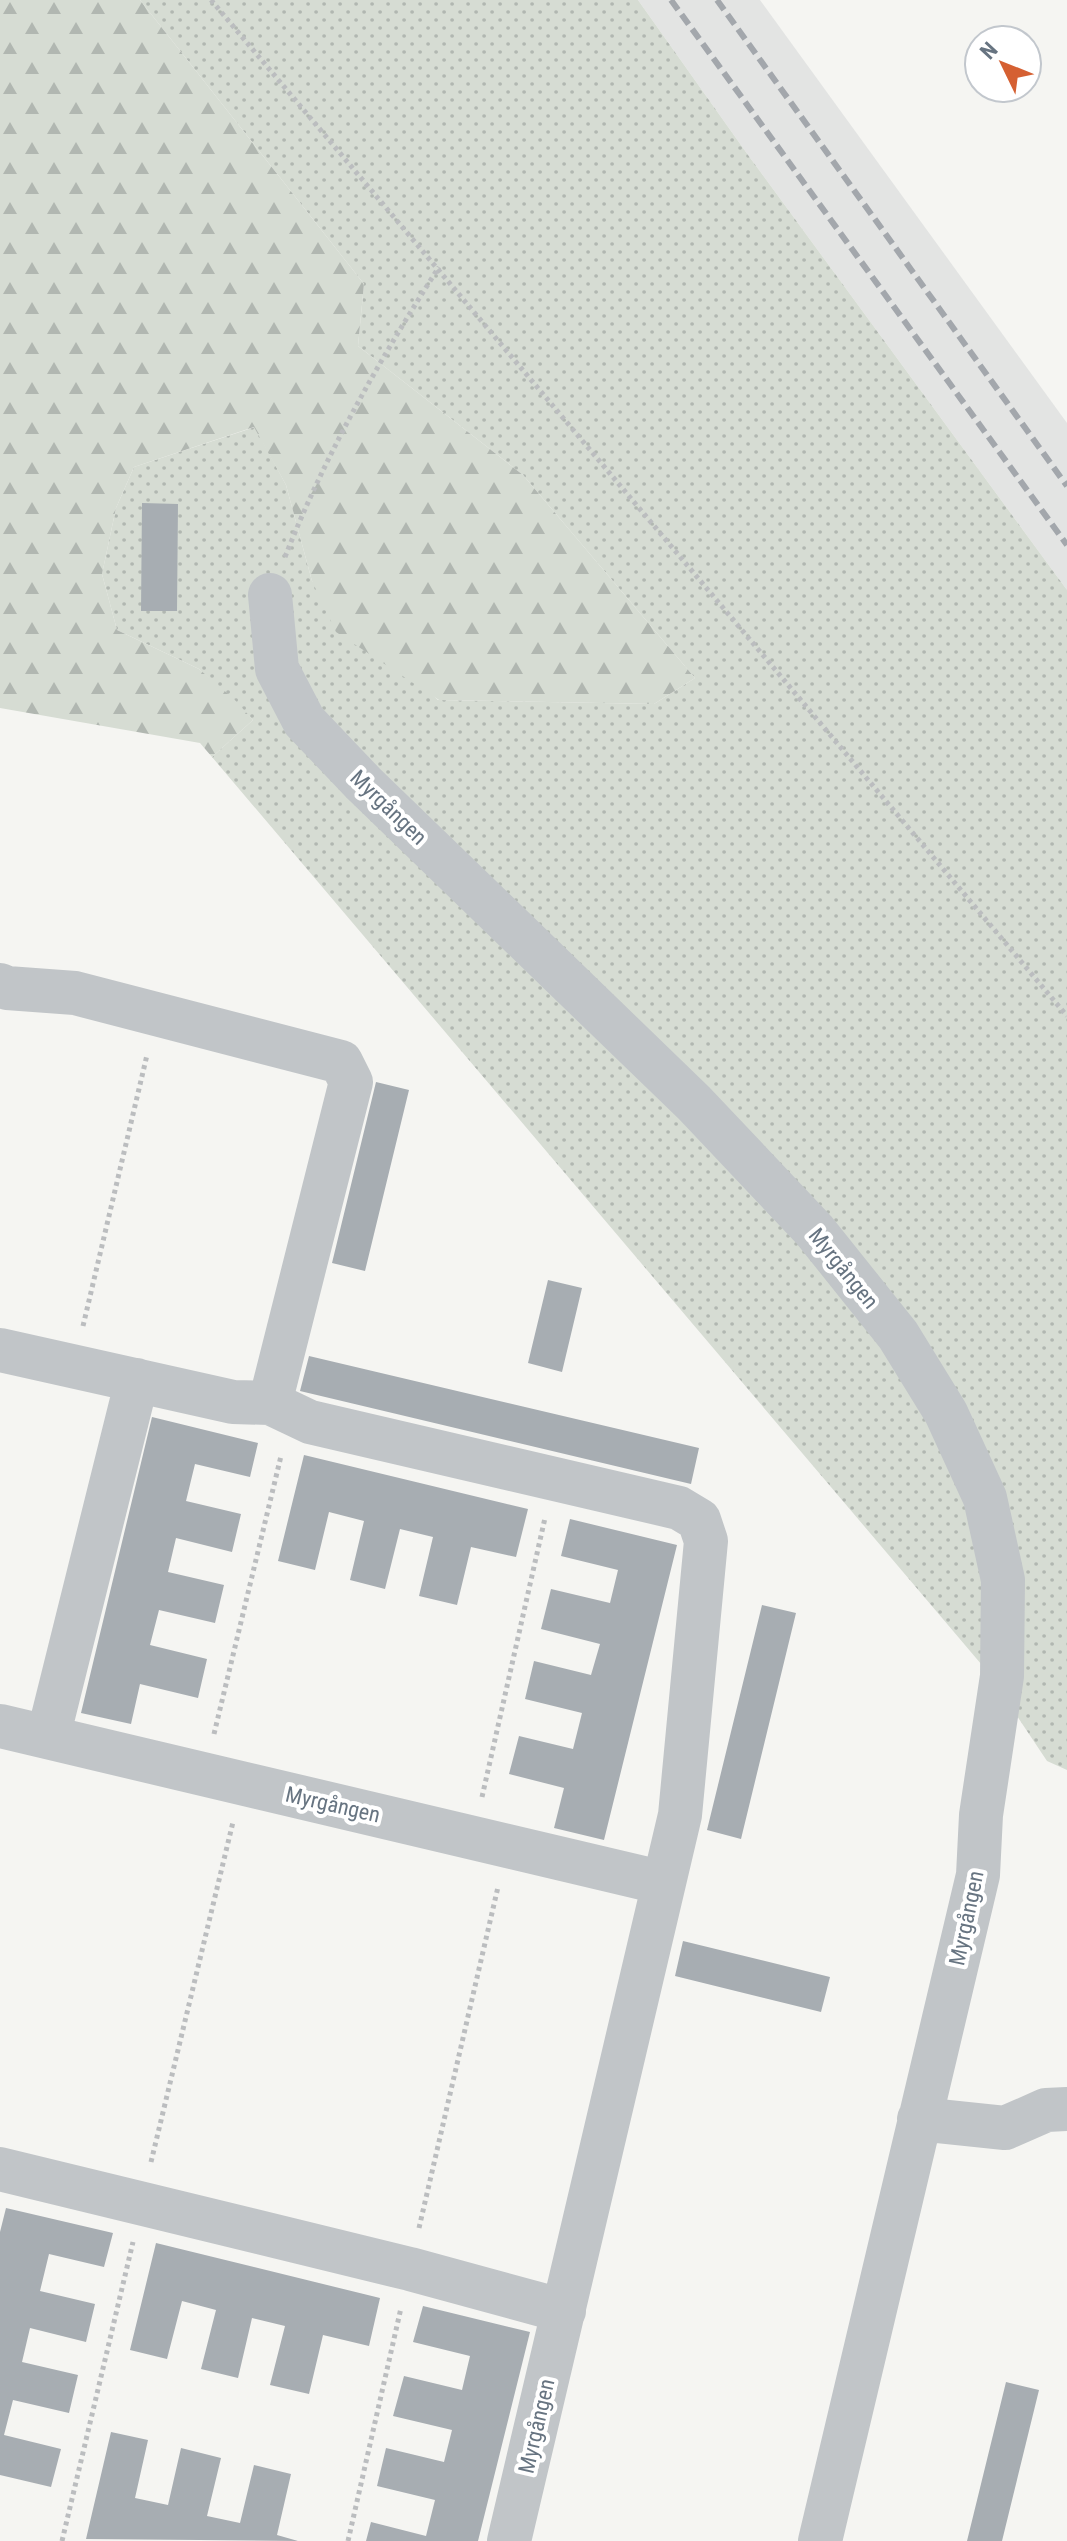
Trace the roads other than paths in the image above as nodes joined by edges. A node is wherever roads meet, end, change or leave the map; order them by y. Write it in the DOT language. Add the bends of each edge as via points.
graph roads {
  1 [pos="270,595"];
  2 [pos="2,997"];
  3 [pos="0,1350"];
  4 [pos="137,1380"];
  5 [pos="280,1408"];
  6 [pos="0,1726"];
  7 [pos="48,1737"];
  8 [pos="664,1883"];
  9 [pos="1067,2109"];
  10 [pos="919,2119"];
  11 [pos="0,2169"];
  12 [pos="564,2311"];
  13 [pos="509,2541"];
  14 [pos="820,2541"];
  1 -- 10 [label="street, Myrgången" via="277,669 304,721 694,1103 814,1230 898,1335 946,1413 985,1498 1003,1580 1002,1676 981,1815 978,1875"];
  2 -- 5 [label="street" via="75,993 341,1062 351,1082"];
  3 -- 4 [label="street, Myrgången"];
  4 -- 5 [label="street, Myrgången"];
  4 -- 7 [label="street"];
  5 -- 8 [label="street, Myrgången" via="310,1422 679,1508 699,1520 706,1541 680,1815"];
  6 -- 7 [label="street, Myrgången"];
  7 -- 8 [label="street, Myrgången"];
  8 -- 12 [label="street, Myrgången"];
  9 -- 10 [label="street" via="1046,2110 1005,2128"];
  10 -- 14 [label="street, Myrgången"];
  11 -- 12 [label="street"];
  12 -- 13 [label="street, Myrgången"];
}
